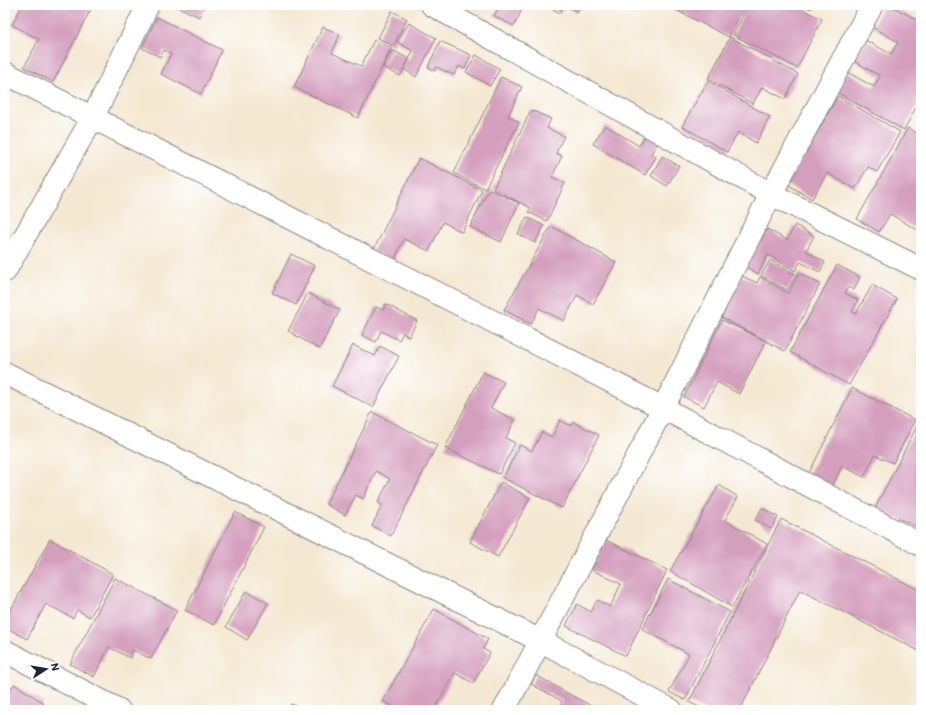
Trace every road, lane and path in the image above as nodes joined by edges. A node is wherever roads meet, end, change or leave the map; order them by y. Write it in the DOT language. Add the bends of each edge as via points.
graph roads {
  1 [pos="148,5"];
  2 [pos="432,5"];
  3 [pos="872,5"];
  4 [pos="5,73"];
  5 [pos="93,117"];
  6 [pos="771,194"];
  7 [pos="921,270"];
  8 [pos="5,271"];
  9 [pos="5,373"];
  10 [pos="663,408"];
  11 [pos="921,546"];
  12 [pos="541,641"];
  13 [pos="5,650"];
  14 [pos="119,710"];
  15 [pos="504,710"];
  16 [pos="671,710"];
  1 -- 5 [label="street"];
  2 -- 6 [label="street"];
  3 -- 6 [label="street"];
  4 -- 5 [label="street"];
  5 -- 8 [label="street"];
  5 -- 10 [label="street"];
  6 -- 7 [label="street"];
  6 -- 10 [label="street"];
  9 -- 12 [label="street"];
  10 -- 11 [label="street"];
  10 -- 12 [label="street"];
  12 -- 15 [label="street"];
  12 -- 16 [label="street"];
  13 -- 14 [label="street"];
}
